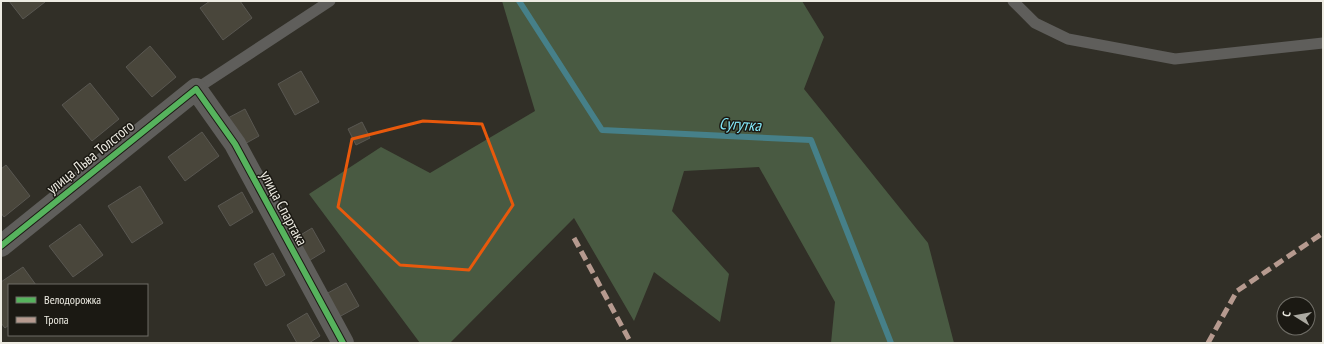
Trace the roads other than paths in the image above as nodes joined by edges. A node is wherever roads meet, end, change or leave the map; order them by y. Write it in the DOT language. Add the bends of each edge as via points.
graph roads {
  1 [pos="330,1"];
  2 [pos="1013,1"];
  3 [pos="1323,43"];
  4 [pos="196,89"];
  5 [pos="1,246"];
  6 [pos="343,343"];
  1 -- 4 [label="lane, улица Льва Толстого"];
  2 -- 3 [label="lane" via="1035,23 1068,39 1175,60"];
  4 -- 5 [label="street, улица Льва Толстого"];
  4 -- 6 [label="street, улица Спартака" via="235,144"];
}
